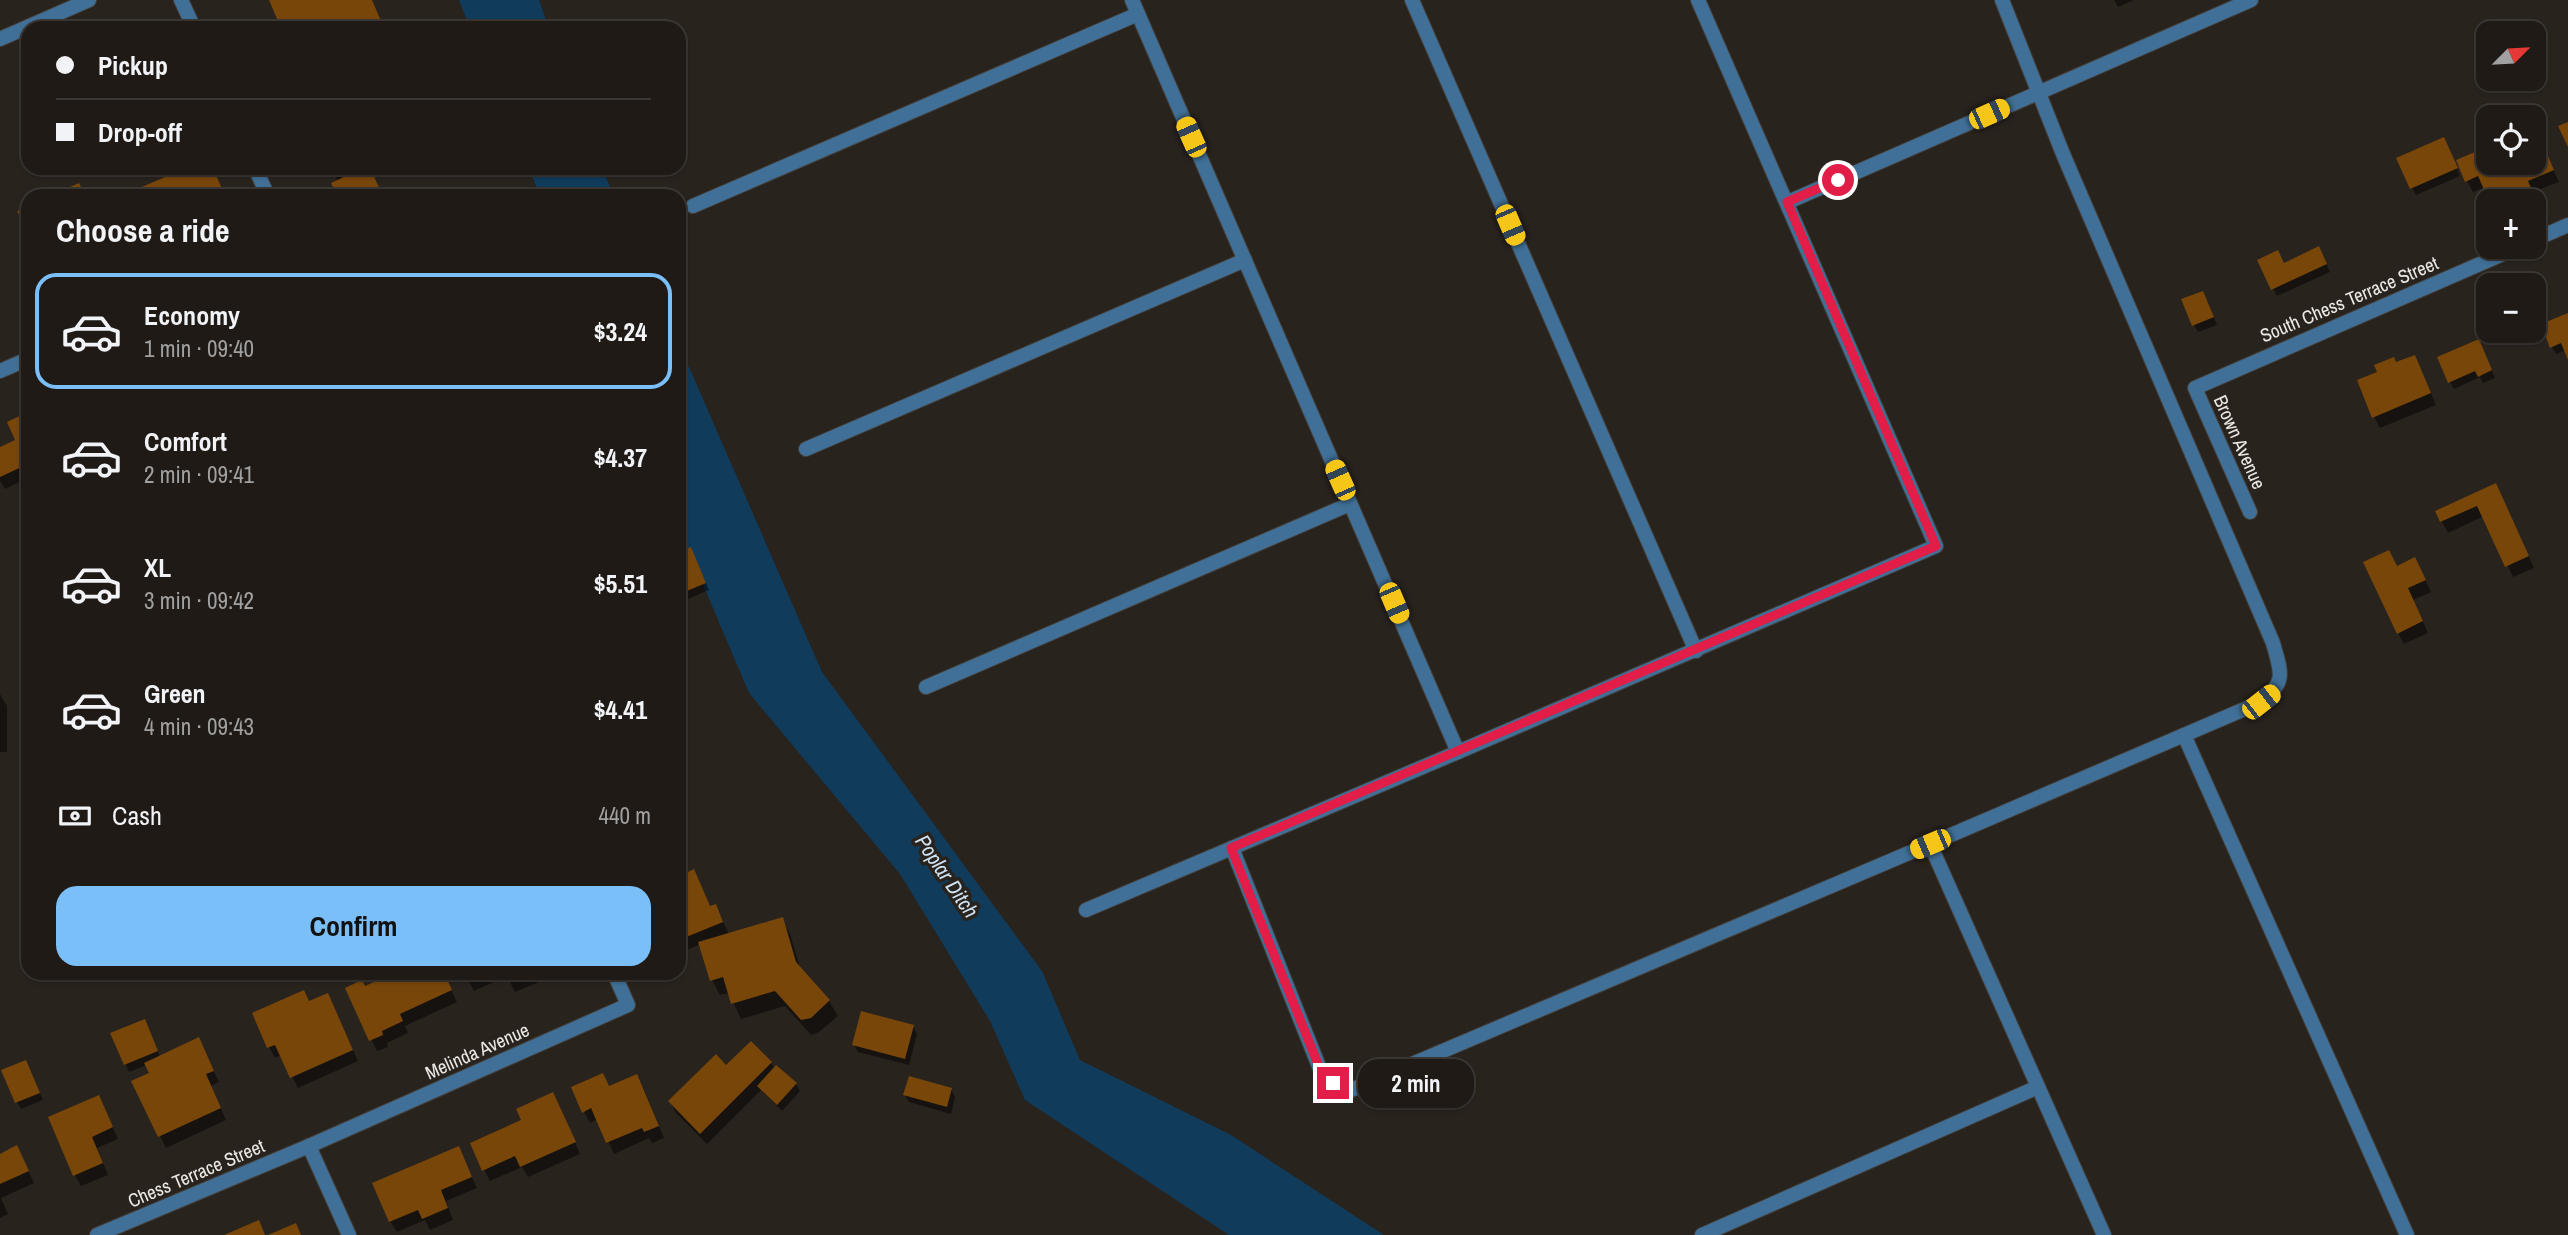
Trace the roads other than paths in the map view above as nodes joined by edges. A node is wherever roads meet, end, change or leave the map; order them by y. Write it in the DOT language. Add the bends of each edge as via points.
graph roads {
  1 [pos="89,0"];
  2 [pos="181,0"];
  3 [pos="1412,0"];
  4 [pos="1698,0"];
  5 [pos="2002,0"];
  6 [pos="2251,0"];
  7 [pos="1135,7"];
  8 [pos="41,21"];
  9 [pos="191,21"];
  10 [pos="21,30"];
  11 [pos="0,39"];
  12 [pos="2040,92"];
  13 [pos="1787,202"];
  14 [pos="693,206"];
  15 [pos="2568,225"];
  16 [pos="2546,235"];
  17 [pos="2491,259"];
  18 [pos="1245,260"];
  19 [pos="21,362"];
  20 [pos="0,371"];
  21 [pos="2195,388"];
  22 [pos="806,449"];
  23 [pos="1350,504"];
  24 [pos="2250,512"];
  25 [pos="1696,651"];
  26 [pos="926,687"];
  27 [pos="2184,735"];
  28 [pos="1458,752"];
  29 [pos="1930,844"];
  30 [pos="1231,848"];
  31 [pos="1086,910"];
  32 [pos="617,980"];
  33 [pos="2038,1087"];
  34 [pos="309,1146"];
  35 [pos="97,1235"];
  36 [pos="349,1235"];
  37 [pos="1702,1235"];
  38 [pos="2104,1235"];
  39 [pos="2407,1235"];
  1 -- 8 [label="street"];
  2 -- 9 [label="street"];
  3 -- 25 [label="street"];
  4 -- 13 [label="street"];
  5 -- 12 [label="street"];
  6 -- 12 [label="street"];
  7 -- 14 [label="street"];
  7 -- 18 [label="street"];
  10 -- 11 [label="street"];
  12 -- 13 [label="street"];
  12 -- 27 [label="street" via="2273,643 2282,674 2276,691 2261,702"];
  13 -- 25 [label="street" via="1936,546"];
  15 -- 16 [label="street"];
  17 -- 21 [label="street, South Chess Terrace Street"];
  18 -- 22 [label="street"];
  18 -- 23 [label="street"];
  19 -- 20 [label="street"];
  21 -- 24 [label="street, Brown Avenue"];
  23 -- 26 [label="street"];
  23 -- 28 [label="street"];
  25 -- 28 [label="street"];
  27 -- 29 [label="street"];
  27 -- 39 [label="street"];
  28 -- 30 [label="street"];
  29 -- 30 [label="street" via="1344,1093 1322,1074"];
  29 -- 33 [label="street"];
  30 -- 31 [label="street"];
  32 -- 34 [label="street, Melinda Avenue" via="628,1005"];
  33 -- 37 [label="street"];
  33 -- 38 [label="street"];
  34 -- 35 [label="street, Chess Terrace Street"];
  34 -- 36 [label="street"];
}
